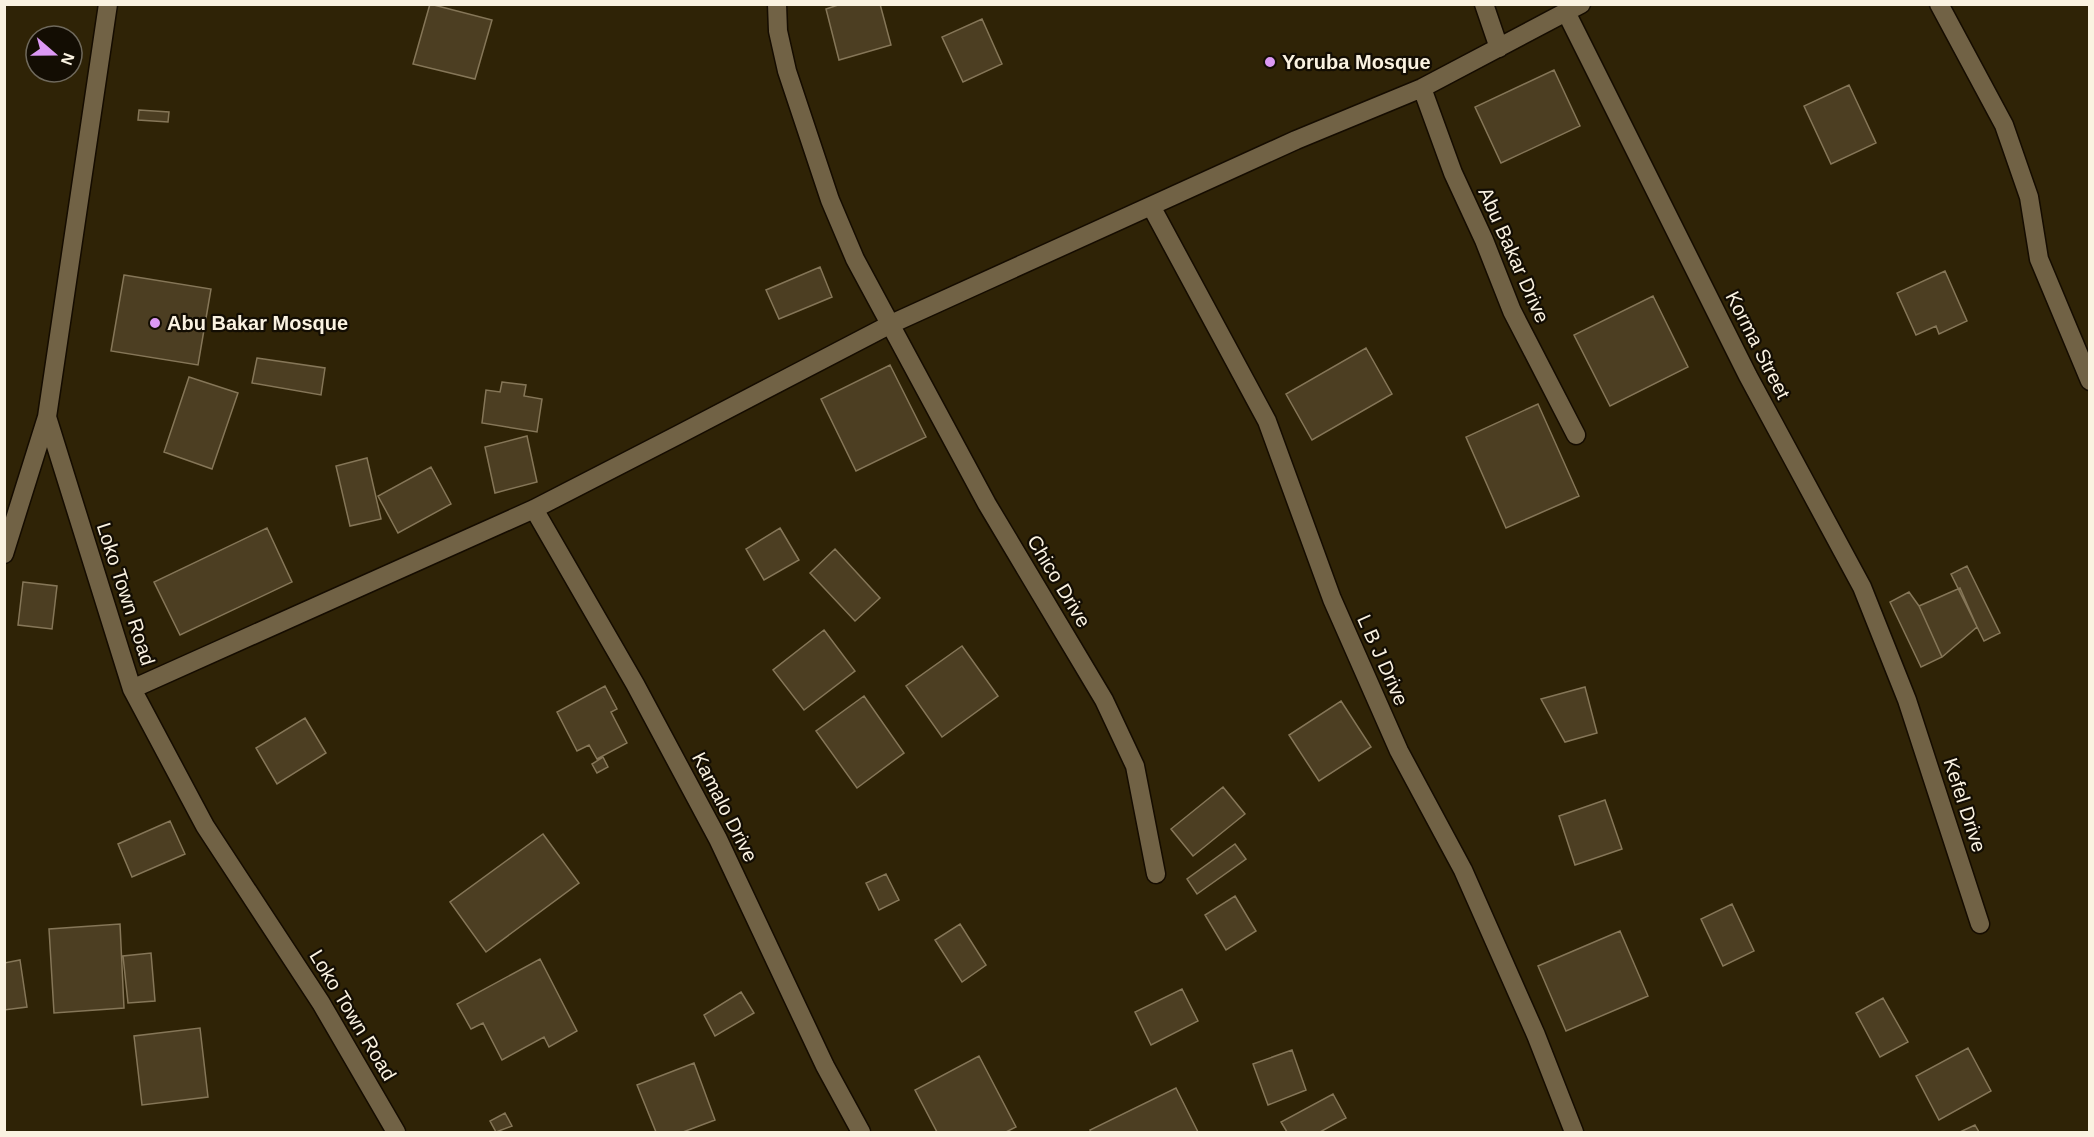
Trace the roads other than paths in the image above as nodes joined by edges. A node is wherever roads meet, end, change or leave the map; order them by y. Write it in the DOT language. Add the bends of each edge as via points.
graph roads {
  1 [pos="108,4"];
  2 [pos="777,4"];
  3 [pos="1484,4"];
  4 [pos="1939,4"];
  5 [pos="1574,8"];
  6 [pos="1499,48"];
  7 [pos="1422,88"];
  8 [pos="1151,206"];
  9 [pos="891,324"];
  10 [pos="2090,381"];
  11 [pos="47,417"];
  12 [pos="1576,435"];
  13 [pos="534,509"];
  14 [pos="4,554"];
  15 [pos="132,688"];
  16 [pos="1907,700"];
  17 [pos="1156,874"];
  18 [pos="1980,924"];
  19 [pos="396,1132"];
  20 [pos="861,1132"];
  21 [pos="1574,1132"];
  1 -- 11 [label="street, Loko Town Road"];
  2 -- 9 [label="street, Chico Drive" via="787,71 830,200 855,259"];
  3 -- 6 [label="street"];
  4 -- 10 [label="street" via="2004,125 2029,197 2039,259"];
  5 -- 6 [label="street"];
  5 -- 16 [label="street, Korma Street" via="1743,366 1862,587"];
  6 -- 7 [label="street"];
  7 -- 8 [label="street"];
  7 -- 12 [label="street, Abu Bakar Drive" via="1512,311"];
  8 -- 9 [label="street"];
  8 -- 21 [label="street, L B J Drive" via="1267,421 1332,599 1399,751 1463,870"];
  9 -- 13 [label="street"];
  9 -- 17 [label="street, Chico Drive" via="987,504 1104,699 1135,766"];
  11 -- 14 [label="street"];
  11 -- 15 [label="street, Loko Town Road"];
  13 -- 15 [label="street"];
  13 -- 20 [label="street, Kamalo Drive" via="635,684 717,839 825,1066"];
  15 -- 19 [label="street, Loko Town Road" via="206,826 321,1003"];
  16 -- 18 [label="street, Kefel Drive"];
}
